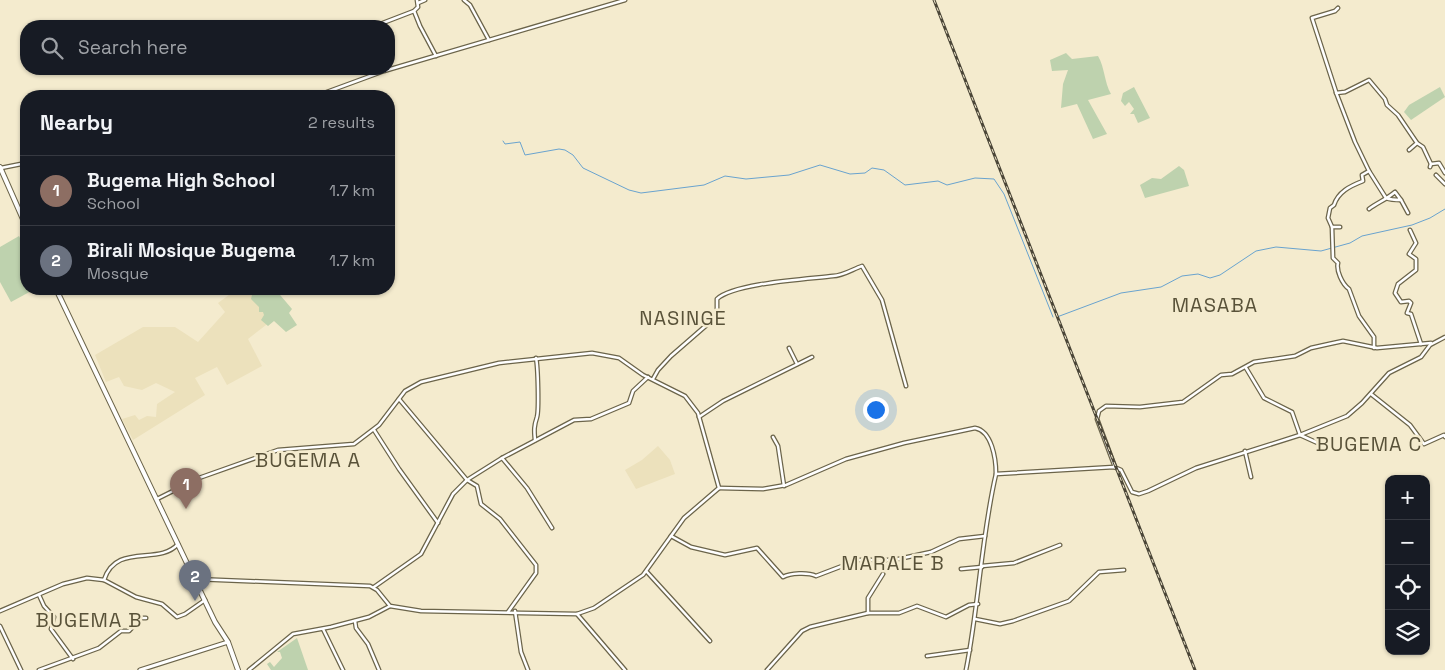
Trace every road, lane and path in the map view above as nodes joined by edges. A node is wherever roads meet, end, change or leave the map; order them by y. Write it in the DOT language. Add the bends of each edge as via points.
graph roads {
  1 [pos="425,0"];
  2 [pos="464,0"];
  3 [pos="625,0"];
  4 [pos="418,2"];
  5 [pos="1338,8"];
  6 [pos="414,10"];
  7 [pos="390,20"];
  8 [pos="489,40"];
  9 [pos="436,56"];
  10 [pos="395,67"];
  11 [pos="370,75"];
  12 [pos="331,90"];
  13 [pos="1336,93"];
  14 [pos="1416,143"];
  15 [pos="1409,150"];
  16 [pos="20,165"];
  17 [pos="1,168"];
  18 [pos="1369,171"];
  19 [pos="1445,173"];
  20 [pos="1436,175"];
  21 [pos="1445,184"];
  22 [pos="1387,198"];
  23 [pos="1401,200"];
  24 [pos="1370,209"];
  25 [pos="20,212"];
  26 [pos="1408,213"];
  27 [pos="1332,227"];
  28 [pos="1340,227"];
  29 [pos="1410,230"];
  30 [pos="59,295"];
  31 [pos="1445,337"];
  32 [pos="1434,343"];
  33 [pos="1421,344"];
  34 [pos="789,348"];
  35 [pos="1374,348"];
  36 [pos="812,357"];
  37 [pos="536,358"];
  38 [pos="798,364"];
  39 [pos="1246,368"];
  40 [pos="648,377"];
  41 [pos="652,379"];
  42 [pos="906,386"];
  43 [pos="1371,394"];
  44 [pos="399,398"];
  45 [pos="699,417"];
  46 [pos="374,429"];
  47 [pos="1300,435"];
  48 [pos="773,437"];
  49 [pos="1445,437"];
  50 [pos="535,440"];
  51 [pos="1320,444"];
  52 [pos="1244,451"];
  53 [pos="502,458"];
  54 [pos="1115,467"];
  55 [pos="996,474"];
  56 [pos="1251,477"];
  57 [pos="467,480"];
  58 [pos="784,486"];
  59 [pos="719,488"];
  60 [pos="157,499"];
  61 [pos="438,523"];
  62 [pos="552,528"];
  63 [pos="671,536"];
  64 [pos="985,536"];
  65 [pos="178,543"];
  66 [pos="1060,545"];
  67 [pos="982,567"];
  68 [pos="961,569"];
  69 [pos="1124,570"];
  70 [pos="647,572"];
  71 [pos="883,574"];
  72 [pos="195,579"];
  73 [pos="104,580"];
  74 [pos="374,587"];
  75 [pos="39,595"];
  76 [pos="205,600"];
  77 [pos="978,604"];
  78 [pos="390,606"];
  79 [pos="0,611"];
  80 [pos="516,611"];
  81 [pos="508,612"];
  82 [pos="868,612"];
  83 [pos="576,614"];
  84 [pos="146,618"];
  85 [pos="975,619"];
  86 [pos="355,620"];
  87 [pos="0,626"];
  88 [pos="323,629"];
  89 [pos="710,641"];
  90 [pos="228,642"];
  91 [pos="970,650"];
  92 [pos="927,656"];
  93 [pos="73,659"];
  94 [pos="161,663"];
  95 [pos="20,669"];
  96 [pos="769,669"];
  97 [pos="15,670"];
  98 [pos="39,670"];
  99 [pos="140,670"];
  100 [pos="160,670"];
  101 [pos="238,670"];
  102 [pos="249,670"];
  103 [pos="343,670"];
  104 [pos="379,670"];
  105 [pos="528,670"];
  106 [pos="625,670"];
  107 [pos="966,670"];
  1 -- 4 [label="street"];
  2 -- 8 [label="street"];
  3 -- 8 [label="street"];
  4 -- 6 [label="street"];
  5 -- 13 [label="street" via="1312,18"];
  6 -- 7 [label="street"];
  6 -- 9 [label="street"];
  8 -- 9 [label="street"];
  9 -- 10 [label="street"];
  11 -- 12 [label="street"];
  13 -- 14 [label="street" via="1369,80"];
  13 -- 18 [label="street"];
  14 -- 15 [label="street"];
  14 -- 19 [label="street" via="1423,147 1431,165 1439,163"];
  16 -- 17 [label="street"];
  17 -- 25 [label="main road"];
  18 -- 22 [label="street"];
  18 -- 27 [label="street" via="1362,175 1363,181 1336,197 1328,214"];
  20 -- 21 [label="street"];
  22 -- 23 [label="street"];
  22 -- 23 [label="street" via="1396,192"];
  22 -- 24 [label="street"];
  23 -- 26 [label="street"];
  27 -- 28 [label="street"];
  27 -- 35 [label="street" via="1333,258 1362,321 1374,336"];
  29 -- 33 [label="street" via="1416,243 1409,254 1416,259 1416,270 1398,284 1395,294 1401,302 1411,303 1407,313 1411,314"];
  30 -- 60 [label="main road"];
  31 -- 32 [label="street"];
  32 -- 33 [label="street"];
  32 -- 43 [label="street" via="1421,357 1389,373"];
  33 -- 35 [label="street"];
  34 -- 38 [label="street"];
  35 -- 39 [label="street" via="1342,341 1311,348 1295,356 1254,362"];
  36 -- 38 [label="street"];
  37 -- 40 [label="street" via="600,353 619,358"];
  37 -- 44 [label="street" via="482,366 421,382"];
  37 -- 50 [label="street" via="539,374"];
  38 -- 45 [label="street" via="723,400"];
  39 -- 47 [label="street" via="1264,398 1292,412"];
  39 -- 54 [label="street" via="1218,376 1183,402 1142,407 1106,406 1100,410 1097,419"];
  40 -- 41 [label="street"];
  40 -- 50 [label="street" via="633,391 629,403 591,419 576,419"];
  41 -- 42 [label="street" via="665,362 717,316 718,299 722,295 747,286 835,276 862,266 882,300"];
  41 -- 45 [label="street" via="685,396"];
  43 -- 47 [label="street" via="1347,416"];
  43 -- 49 [label="street" via="1410,425 1424,444"];
  44 -- 46 [label="street" via="392,411"];
  44 -- 57 [label="street"];
  45 -- 59 [label="street"];
  46 -- 60 [label="street" via="348,446 278,450 199,478"];
  46 -- 61 [label="street"];
  47 -- 51 [label="street"];
  47 -- 52 [label="street"];
  48 -- 58 [label="street" via="778,446"];
  50 -- 53 [label="street"];
  52 -- 54 [label="street" via="1139,494 1132,492 1121,470"];
  52 -- 56 [label="street"];
  53 -- 57 [label="street"];
  53 -- 62 [label="street" via="527,488"];
  54 -- 55 [label="street"];
  55 -- 58 [label="street" via="991,444 982,431 975,428 904,442 844,460"];
  55 -- 64 [label="street"];
  57 -- 61 [label="street" via="453,494"];
  57 -- 81 [label="street" via="477,486 481,504 500,519 536,565 536,573"];
  58 -- 59 [label="street"];
  59 -- 63 [label="street" via="691,510"];
  60 -- 65 [label="main road"];
  61 -- 74 [label="street" via="421,554"];
  63 -- 64 [label="street" via="691,547 725,555 757,548 783,577 816,576 858,560 894,560 931,552 959,539"];
  63 -- 70 [label="street"];
  64 -- 67 [label="street"];
  65 -- 72 [label="main road"];
  65 -- 73 [label="street" via="167,553 143,554 122,560 111,568"];
  66 -- 67 [label="street" via="1014,563"];
  67 -- 68 [label="street"];
  67 -- 77 [label="street"];
  69 -- 85 [label="street" via="1099,572 1069,601 1013,621 1000,624"];
  70 -- 83 [label="street" via="594,608"];
  70 -- 89 [label="street"];
  71 -- 82 [label="street" via="868,598"];
  72 -- 74 [label="street"];
  72 -- 76 [label="main road"];
  73 -- 75 [label="street" via="87,578"];
  73 -- 76 [label="street" via="136,597 162,604 177,617"];
  74 -- 78 [label="street"];
  75 -- 79 [label="street"];
  75 -- 93 [label="street" via="54,617 52,629"];
  76 -- 90 [label="main road"];
  77 -- 82 [label="street" via="946,617 919,606 894,614"];
  77 -- 85 [label="street"];
  78 -- 81 [label="street" via="420,611"];
  78 -- 86 [label="street"];
  80 -- 81 [label="street"];
  80 -- 83 [label="street"];
  80 -- 105 [label="street" via="521,652"];
  82 -- 96 [label="street" via="805,629"];
  83 -- 106 [label="street"];
  84 -- 93 [label="street" via="141,618 129,631 121,631 104,646"];
  85 -- 91 [label="street"];
  86 -- 88 [label="street"];
  86 -- 104 [label="street" via="356,628 368,644"];
  87 -- 95 [label="street"];
  88 -- 102 [label="street" via="287,637"];
  88 -- 103 [label="street"];
  90 -- 94 [label="street"];
  90 -- 101 [label="main road"];
  91 -- 92 [label="street"];
  91 -- 107 [label="street"];
  93 -- 98 [label="street"];
  94 -- 99 [label="street"];
  94 -- 100 [label="street"];
  95 -- 97 [label="street"];
}
